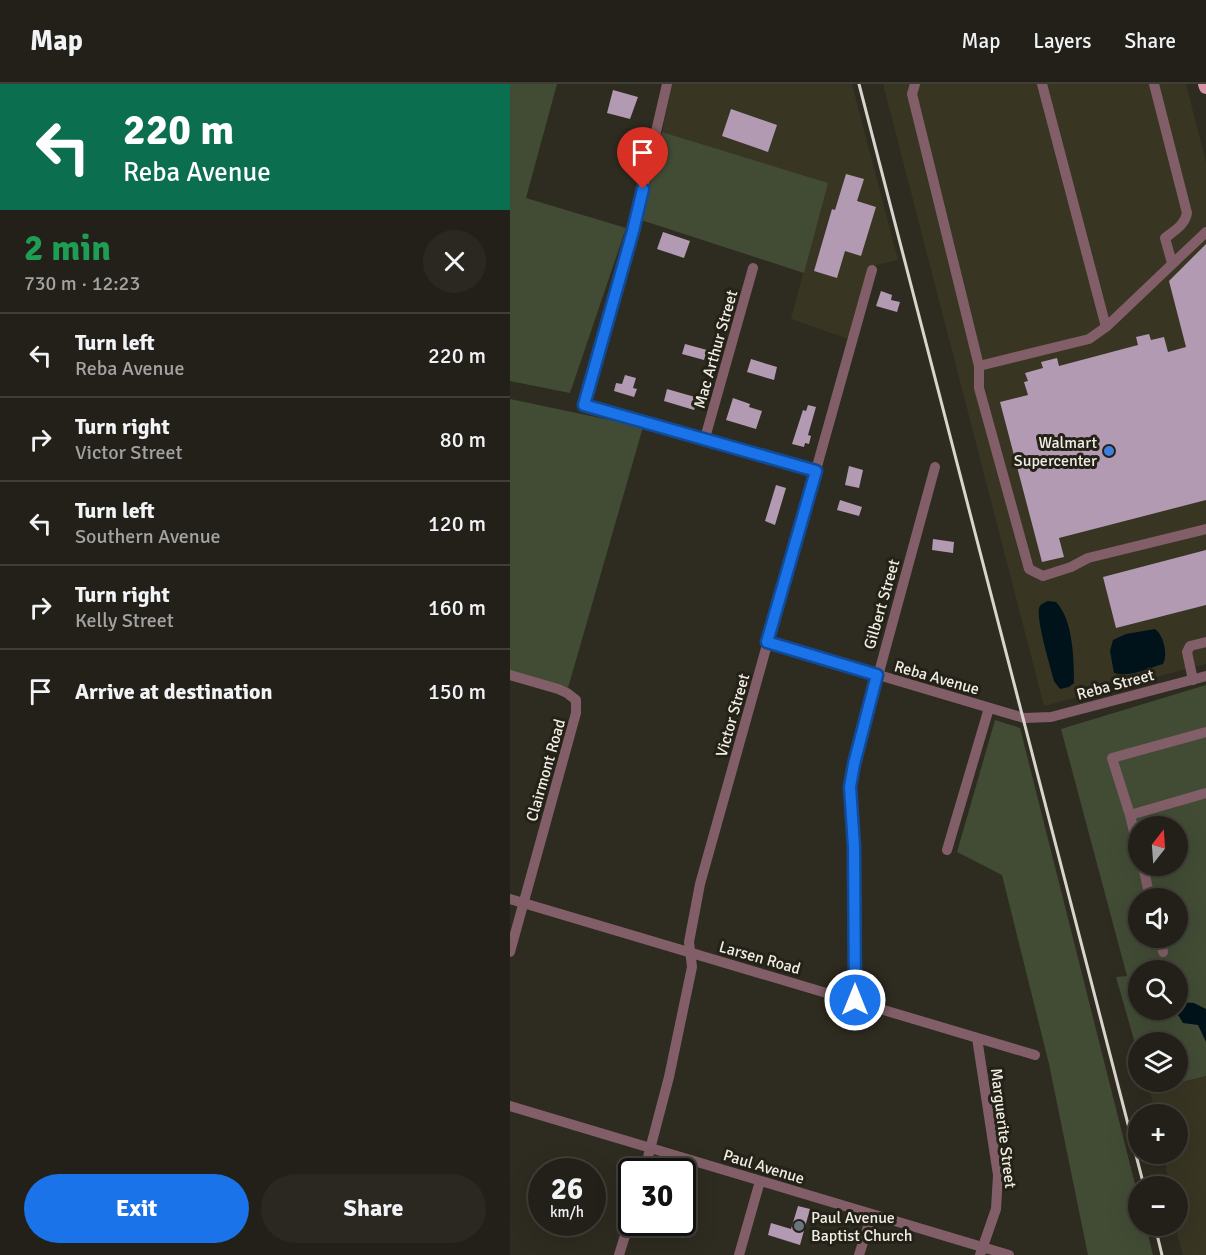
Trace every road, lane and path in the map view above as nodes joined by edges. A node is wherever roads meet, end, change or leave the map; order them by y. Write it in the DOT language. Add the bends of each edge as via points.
graph roads {
  1 [pos="667,84"];
  2 [pos="915,84"];
  3 [pos="1042,84"];
  4 [pos="1154,84"];
  5 [pos="1206,232"];
  6 [pos="1172,263"];
  7 [pos="753,268"];
  8 [pos="872,270"];
  9 [pos="1106,327"];
  10 [pos="979,366"];
  11 [pos="705,438"];
  12 [pos="935,467"];
  13 [pos="816,471"];
  14 [pos="1206,529"];
  15 [pos="767,642"];
  16 [pos="1206,642"];
  17 [pos="510,675"];
  18 [pos="877,675"];
  19 [pos="1206,676"];
  20 [pos="1193,680"];
  21 [pos="989,708"];
  22 [pos="1030,719"];
  23 [pos="1206,732"];
  24 [pos="1206,793"];
  25 [pos="1130,815"];
  26 [pos="947,850"];
  27 [pos="510,899"];
  28 [pos="524,903"];
  29 [pos="1162,948"];
  30 [pos="510,952"];
  31 [pos="690,952"];
  32 [pos="1163,952"];
  33 [pos="855,1000"];
  34 [pos="977,1038"];
  35 [pos="1035,1055"];
  36 [pos="510,1106"];
  37 [pos="651,1147"];
  38 [pos="648,1158"];
  39 [pos="760,1180"];
  40 [pos="872,1214"];
  41 [pos="625,1236"];
  42 [pos="982,1251"];
  43 [pos="619,1255"];
  44 [pos="739,1255"];
  45 [pos="859,1255"];
  46 [pos="1009,1255"];
  1 -- 11 [label="street" via="633,231 584,405"];
  2 -- 10 [label="street" via="912,94"];
  3 -- 9 [label="street"];
  4 -- 6 [label="street" via="1187,213 1183,224 1165,238"];
  5 -- 6 [label="street"];
  6 -- 9 [label="street"];
  7 -- 11 [label="street, Mac Arthur Street"];
  8 -- 13 [label="street, Victor Street"];
  9 -- 10 [label="street" via="1089,339"];
  10 -- 14 [label="street" via="979,388 1029,569 1043,576 1088,558"];
  11 -- 13 [label="street"];
  12 -- 18 [label="street, Gilbert Street"];
  13 -- 15 [label="street, Victor Street"];
  15 -- 18 [label="street, Reba Avenue"];
  15 -- 31 [label="street, Victor Street" via="698,894 688,942"];
  16 -- 20 [label="street" via="1190,646 1187,652"];
  17 -- 28 [label="street, Clairmont Road" via="558,689 576,700 576,713"];
  18 -- 21 [label="street, Reba Avenue"];
  18 -- 33 [label="street, Gilbert Street" via="850,787"];
  19 -- 20 [label="street, Reba Street"];
  20 -- 22 [label="street, Reba Street"];
  21 -- 22 [label="street, Reba Avenue"];
  21 -- 26 [label="street"];
  23 -- 25 [label="street" via="1112,758"];
  24 -- 25 [label="street"];
  27 -- 28 [label="street, Larsen Road"];
  28 -- 30 [label="street, Clairmont Road"];
  28 -- 31 [label="street, Larsen Road"];
  29 -- 32 [label="street"];
  31 -- 33 [label="street, Larsen Road"];
  31 -- 37 [label="street, Victor Street" via="692,967"];
  33 -- 34 [label="street, Larsen Road"];
  34 -- 35 [label="street, Larsen Road"];
  34 -- 42 [label="street, Marguerite Street" via="998,1175 996,1209"];
  36 -- 37 [label="street, Paul Avenue"];
  37 -- 38 [label="street, Victor Street"];
  37 -- 39 [label="street, Paul Avenue"];
  39 -- 40 [label="street, Paul Avenue"];
  39 -- 44 [label="street"];
  40 -- 42 [label="street, Paul Avenue"];
  40 -- 45 [label="street"];
  41 -- 43 [label="street"];
  42 -- 46 [label="street, Paul Avenue"];
}
